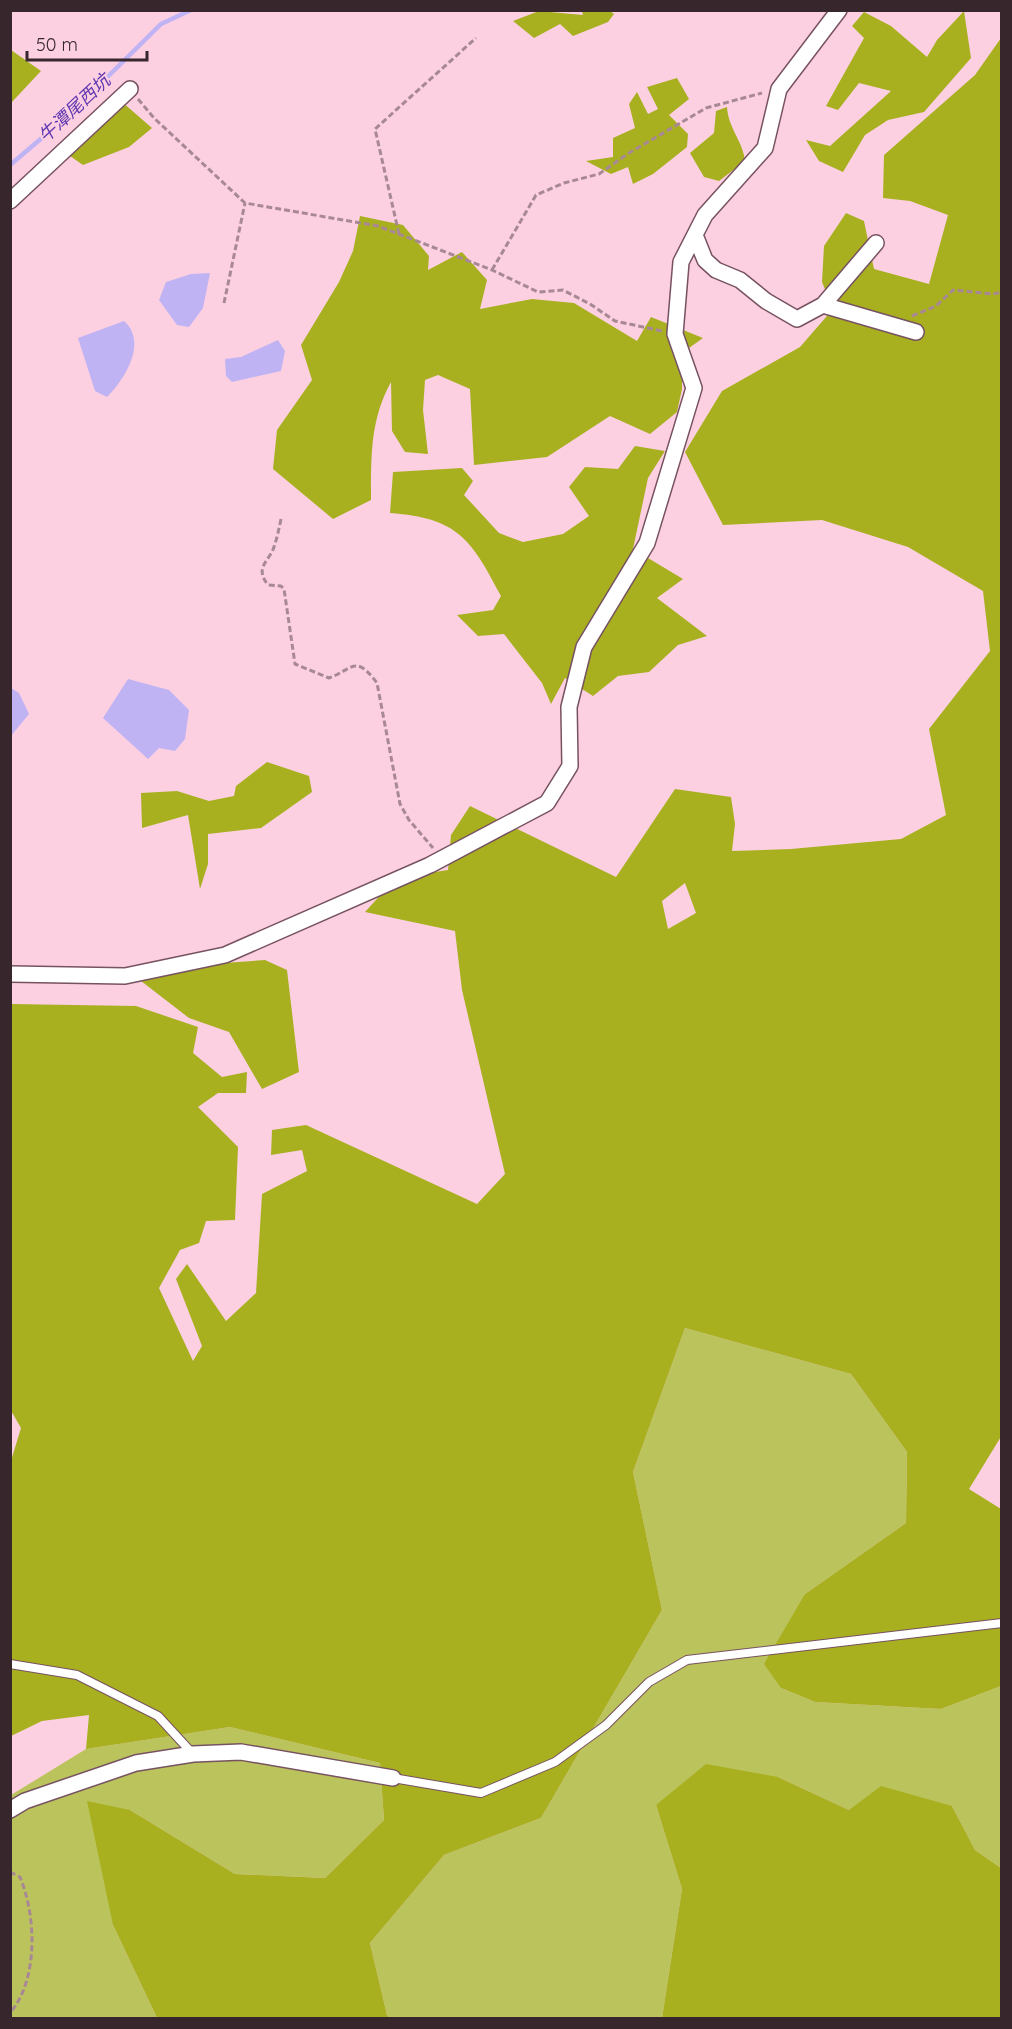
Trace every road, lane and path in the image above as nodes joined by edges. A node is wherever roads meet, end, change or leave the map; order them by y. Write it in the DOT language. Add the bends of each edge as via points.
graph roads {
  1 [pos="839,10"];
  2 [pos="476,38"];
  3 [pos="779,88"];
  4 [pos="129,89"];
  5 [pos="10,201"];
  6 [pos="245,203"];
  7 [pos="399,234"];
  8 [pos="695,235"];
  9 [pos="876,243"];
  10 [pos="492,270"];
  11 [pos="1002,292"];
  12 [pos="224,303"];
  13 [pos="823,305"];
  14 [pos="895,325"];
  15 [pos="916,332"];
  16 [pos="675,334"];
  17 [pos="281,519"];
  18 [pos="442,859"];
  19 [pos="10,974"];
  20 [pos="1002,1623"];
  21 [pos="10,1664"];
  22 [pos="193,1754"];
  23 [pos="393,1778"];
  24 [pos="10,1810"];
  25 [pos="10,1872"];
  26 [pos="10,2013"];
  1 -- 3 [label="street"];
  2 -- 7 [label="path" via="375,129"];
  3 -- 8 [label="street" via="765,148 705,215"];
  3 -- 10 [label="path" via="706,108 628,153 600,174 536,195"];
  4 -- 5 [label="street"];
  4 -- 6 [label="path" via="154,118"];
  6 -- 7 [label="path" via="378,226"];
  6 -- 12 [label="path"];
  7 -- 10 [label="path"];
  8 -- 13 [label="street" via="705,260 716,270 740,280 787,314 797,319"];
  8 -- 16 [label="street" via="681,262"];
  9 -- 13 [label="street"];
  10 -- 16 [label="path" via="538,292 562,290 615,321"];
  11 -- 14 [label="path" via="953,290 936,306"];
  13 -- 14 [label="street"];
  14 -- 15 [label="street"];
  16 -- 18 [label="street" via="694,388 648,543 584,647 569,707 570,766 547,803"];
  17 -- 18 [label="path" via="273,550 264,560 263,575 268,585 284,589 295,664 328,678 351,665 372,676 377,683 400,804"];
  18 -- 19 [label="street" via="225,955 125,976"];
  20 -- 23 [label="lane" via="687,1660 649,1682 606,1725 555,1762 481,1793"];
  21 -- 22 [label="lane" via="76,1675 158,1716"];
  22 -- 23 [label="street" via="241,1752"];
  22 -- 24 [label="street" via="136,1763 25,1801"];
  25 -- 26 [label="path" via="20,1877 29,1899 32,1944 26,1986"];
}
